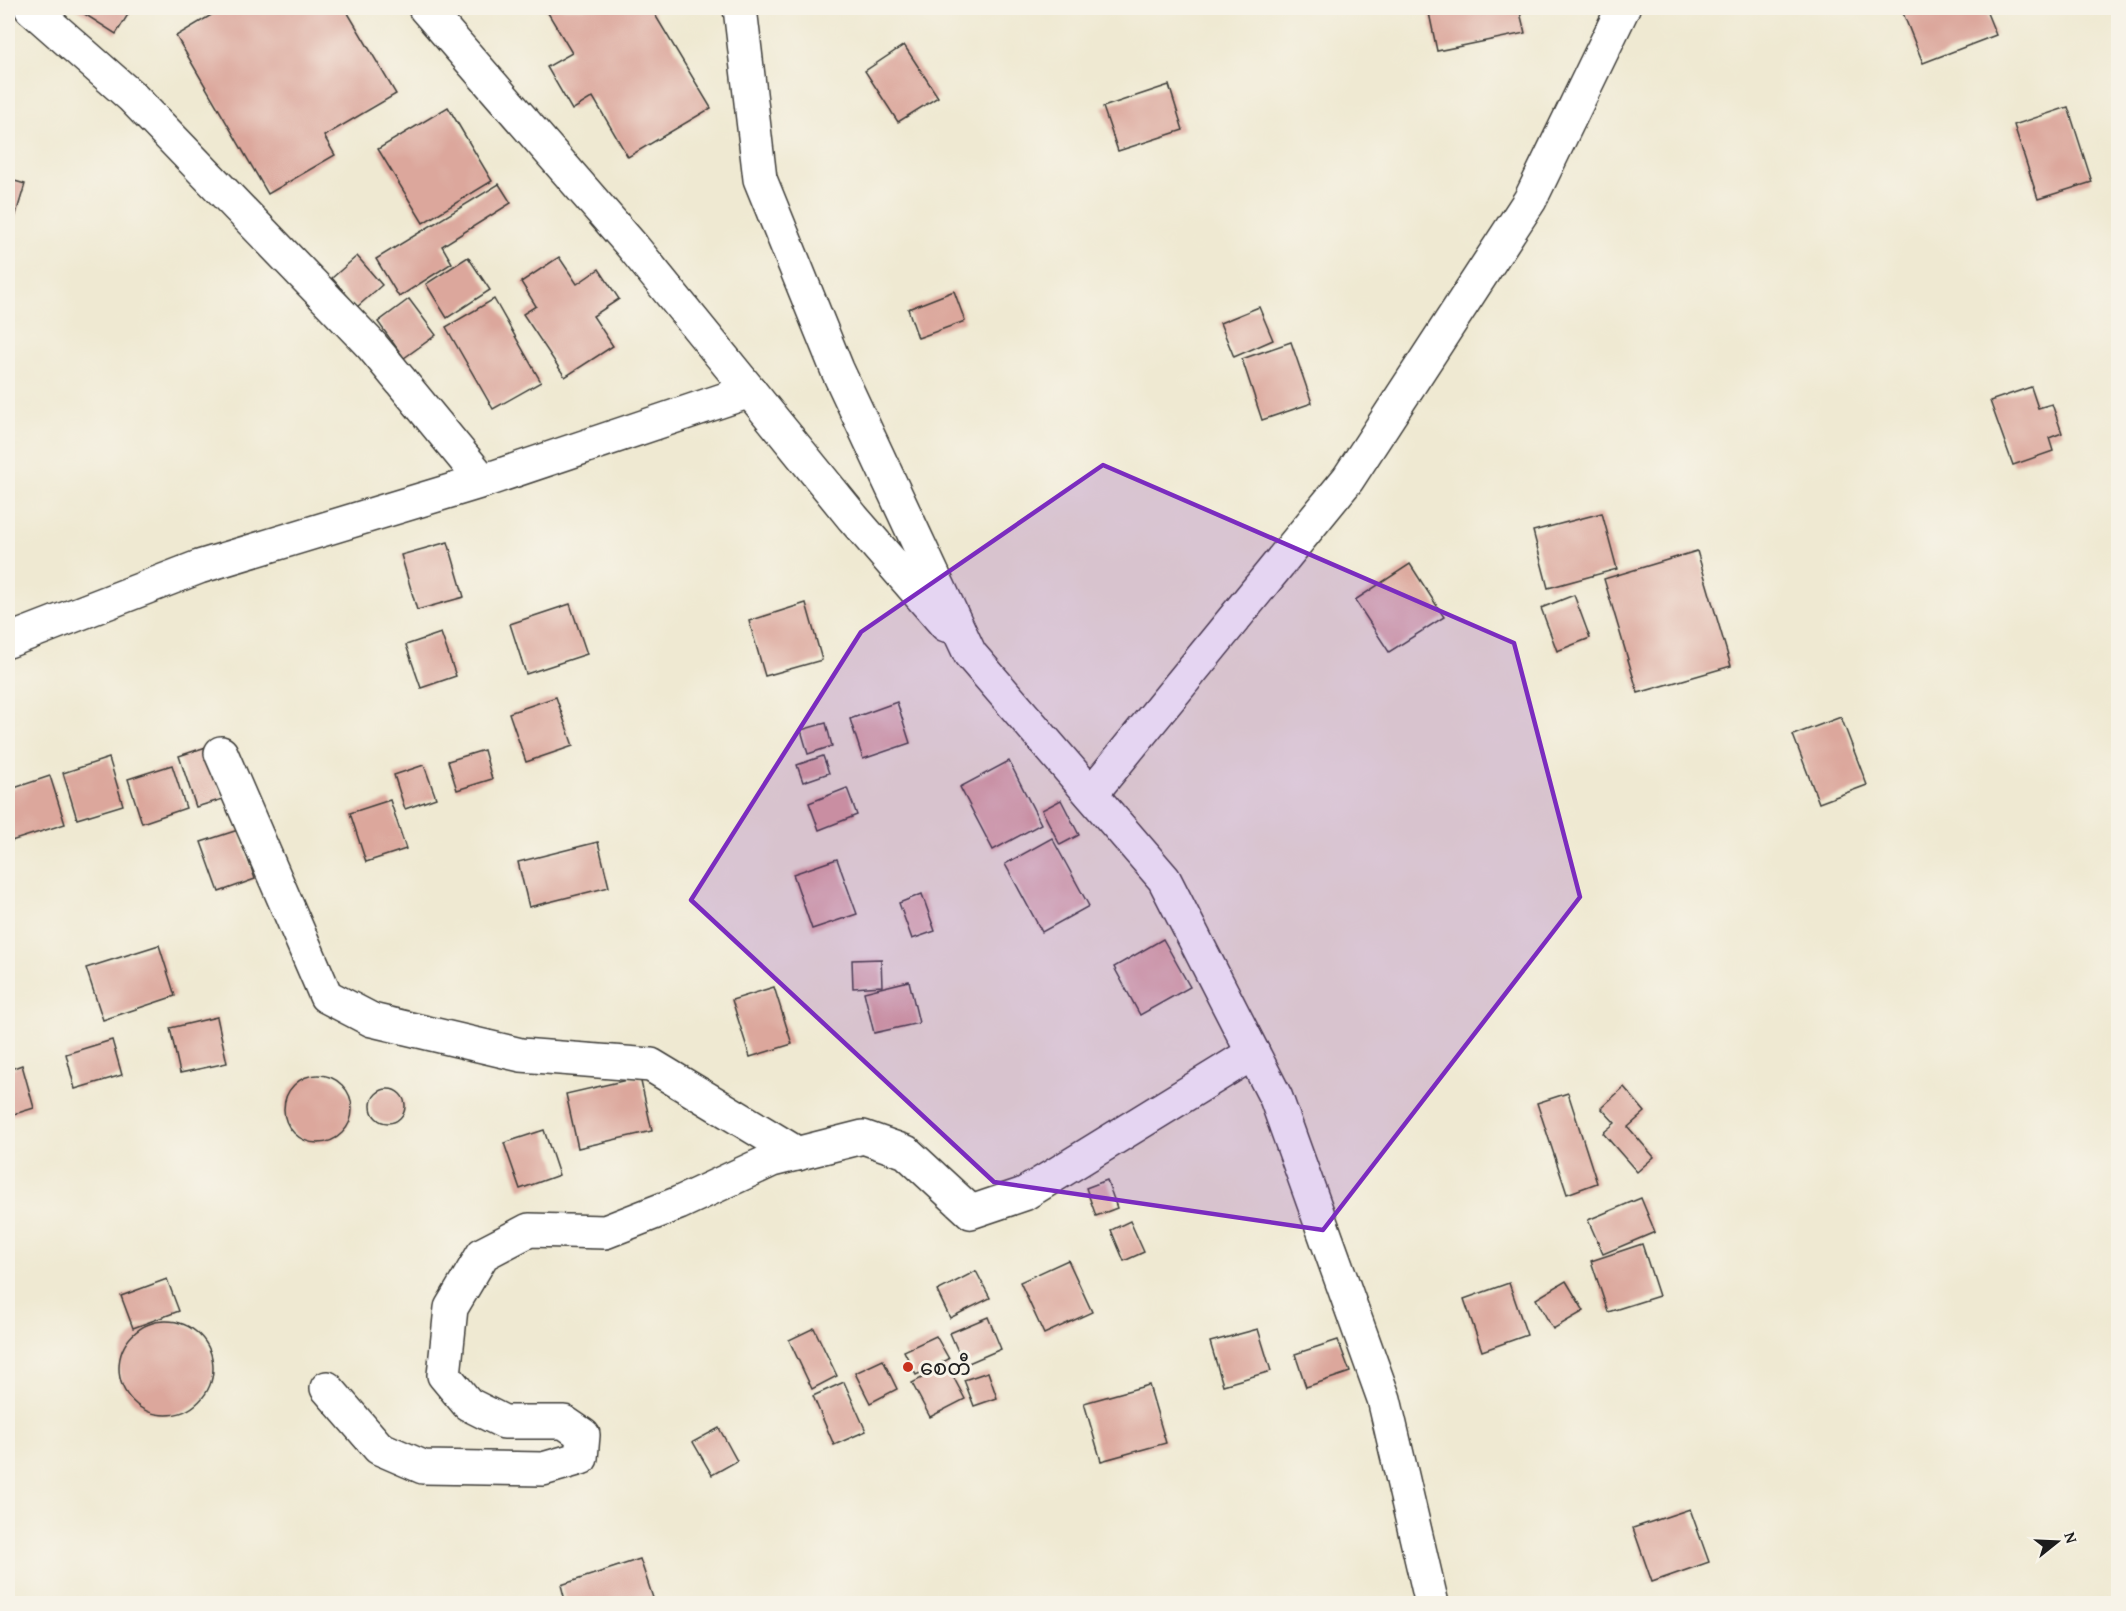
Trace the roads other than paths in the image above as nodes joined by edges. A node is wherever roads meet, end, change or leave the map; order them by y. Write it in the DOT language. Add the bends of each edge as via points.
graph roads {
  1 [pos="31,8"];
  2 [pos="425,8"];
  3 [pos="740,8"];
  4 [pos="1623,8"];
  5 [pos="750,391"];
  6 [pos="483,481"];
  7 [pos="8,640"];
  8 [pos="970,654"];
  9 [pos="221,753"];
  10 [pos="1091,794"];
  11 [pos="1253,1053"];
  12 [pos="798,1154"];
  13 [pos="327,1388"];
  14 [pos="1432,1604"];
  1 -- 6 [label="street" via="132,98 372,346"];
  2 -- 5 [label="street" via="633,247"];
  3 -- 8 [label="street" via="760,179 837,369"];
  4 -- 10 [label="street" via="1530,200 1348,479"];
  5 -- 6 [label="street"];
  5 -- 8 [label="street"];
  6 -- 7 [label="street" via="199,567"];
  8 -- 10 [label="street"];
  9 -- 12 [label="street" via="326,996 372,1020 521,1054 651,1065"];
  10 -- 11 [label="street" via="1164,879"];
  11 -- 12 [label="street" via="1024,1194 971,1212 906,1152 862,1137"];
  11 -- 14 [label="street" via="1276,1098 1384,1400"];
  12 -- 13 [label="street" via="772,1160 605,1232 529,1230 483,1254 451,1308 444,1375 468,1404 504,1422 564,1422 583,1435 581,1458 543,1470 423,1467 379,1448"];
}
